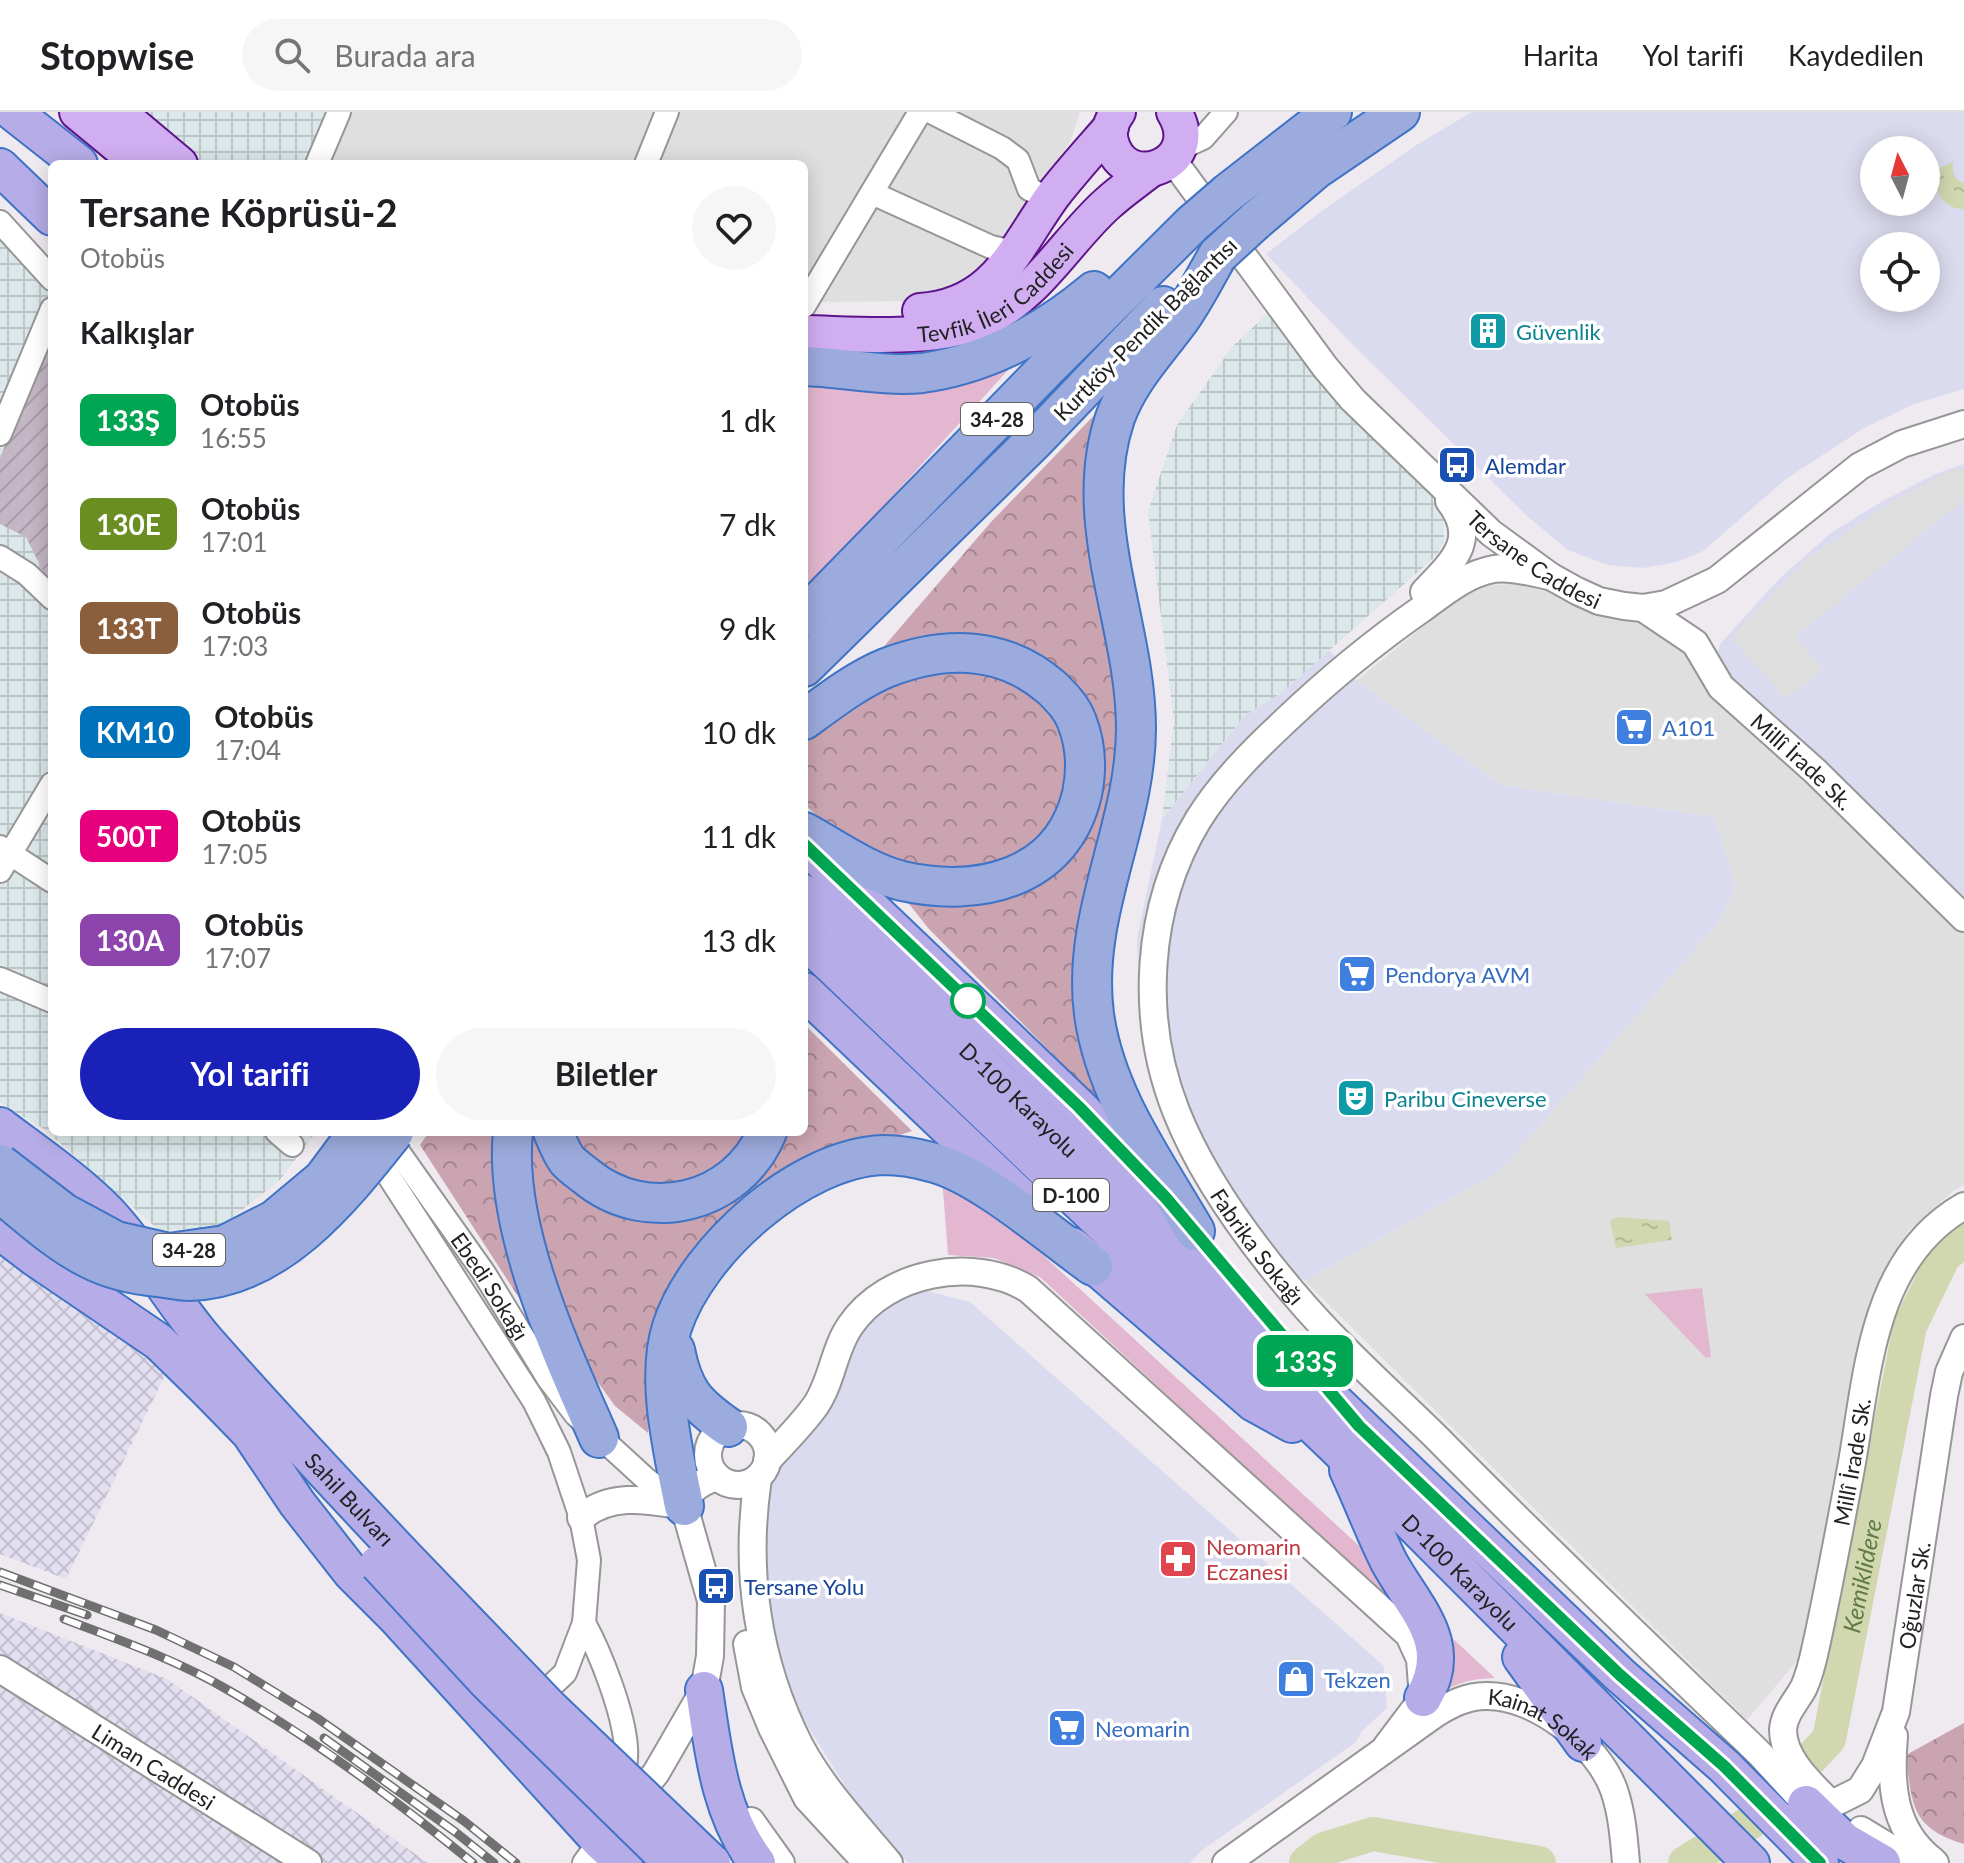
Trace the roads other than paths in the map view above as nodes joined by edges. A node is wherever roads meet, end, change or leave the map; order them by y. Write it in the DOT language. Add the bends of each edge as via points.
graph roads {
  1 [pos="13,112"];
  2 [pos="77,112"];
  3 [pos="339,112"];
  4 [pos="667,112"];
  5 [pos="920,112"];
  6 [pos="931,112"];
  7 [pos="1174,112"];
  8 [pos="1226,112"];
  9 [pos="1332,112"];
  10 [pos="1400,112"];
  11 [pos="0,113"];
  12 [pos="1114,119"];
  13 [pos="118,123"];
  14 [pos="1167,159"];
  15 [pos="48,160"];
  16 [pos="74,160"];
  17 [pos="138,160"];
  18 [pos="174,160"];
  19 [pos="319,160"];
  20 [pos="648,160"];
  21 [pos="0,167"];
  22 [pos="0,189"];
  23 [pos="872,193"];
  24 [pos="1054,194"];
  25 [pos="48,213"];
  26 [pos="0,222"];
  27 [pos="1192,224"];
  28 [pos="48,226"];
  29 [pos="1017,253"];
  30 [pos="1218,255"];
  31 [pos="48,275"];
  32 [pos="808,299"];
  33 [pos="808,312"];
  34 [pos="48,319"];
  35 [pos="808,333"];
  36 [pos="808,366"];
  37 [pos="1964,424"];
  38 [pos="0,434"];
  39 [pos="1035,440"];
  40 [pos="1417,460"];
  41 [pos="0,557"];
  42 [pos="1550,576"];
  43 [pos="48,594"];
  44 [pos="1643,608"];
  45 [pos="808,613"];
  46 [pos="1377,640"];
  47 [pos="808,663"];
  48 [pos="808,704"];
  49 [pos="808,717"];
  50 [pos="48,790"];
  51 [pos="808,834"];
  52 [pos="808,848"];
  53 [pos="4,857"];
  54 [pos="48,879"];
  55 [pos="808,897"];
  56 [pos="1964,918"];
  57 [pos="808,943"];
  58 [pos="0,979"];
  59 [pos="808,995"];
  60 [pos="48,999"];
  61 [pos="0,1126"];
  62 [pos="355,1136"];
  63 [pos="361,1136"];
  64 [pos="387,1136"];
  65 [pos="391,1136"];
  66 [pos="513,1136"];
  67 [pos="555,1136"];
  68 [pos="765,1136"];
  69 [pos="0,1164"];
  70 [pos="65,1175"];
  71 [pos="0,1193"];
  72 [pos="1964,1206"];
  73 [pos="0,1231"];
  74 [pos="1195,1231"];
  75 [pos="34,1257"];
  76 [pos="1093,1266"];
  77 [pos="672,1328"];
  78 [pos="1964,1338"];
  79 [pos="806,1416"];
  80 [pos="741,1428"];
  81 [pos="250,1433"];
  82 [pos="599,1438"];
  83 [pos="1349,1438"];
  84 [pos="746,1475"];
  85 [pos="684,1506"];
  86 [pos="581,1518"];
  87 [pos="388,1557"];
  88 [pos="1454,1565"];
  89 [pos="584,1623"];
  90 [pos="0,1669"];
  91 [pos="704,1690"];
  92 [pos="1423,1698"];
  93 [pos="1896,1712"];
  94 [pos="1784,1736"];
  95 [pos="1583,1743"];
  96 [pos="1386,1747"];
  97 [pos="520,1754"];
  98 [pos="1744,1754"];
  99 [pos="1818,1804"];
  100 [pos="604,1850"];
  101 [pos="848,1852"];
  102 [pos="1814,1858"];
  103 [pos="308,1863"];
  104 [pos="672,1863"];
  105 [pos="712,1863"];
  106 [pos="757,1863"];
  107 [pos="781,1863"];
  108 [pos="867,1863"];
  109 [pos="889,1863"];
  110 [pos="1226,1863"];
  111 [pos="1626,1863"];
  112 [pos="1751,1863"];
  113 [pos="1882,1863"];
  114 [pos="1936,1863"];
  1 -- 16 [label="highway"];
  2 -- 13 [label="main road"];
  3 -- 19 [label="street"];
  4 -- 20 [label="street"];
  5 -- 23 [label="street"];
  6 -- 24 [label="street" via="1018,160 1029,189"];
  7 -- 14 [label="main road" via="1182,137"];
  8 -- 14 [label="street" via="1203,138"];
  9 -- 27 [label="highway, Kurtköy-Pendik Bağlantısı / 34-28, bridge"];
  10 -- 30 [label="highway, Kurtköy-Pendik Bağlantısı / 34-28, bridge" via="1316,169"];
  11 -- 15 [label="highway"];
  12 -- 14 [label="main road" via="1112,147 1118,157 1138,169"];
  12 -- 24 [label="main road, Tevfik İleri Caddesi"];
  13 -- 17 [label="main road"];
  13 -- 18 [label="main road"];
  14 -- 35 [label="main road, Tevfik İleri Caddesi" via="1106,205 1041,275 987,318 917,333"];
  14 -- 40 [label="street, Tersane Caddesi" via="1325,367"];
  21 -- 25 [label="highway"];
  22 -- 28 [label="highway"];
  23 -- 29 [label="street" via="991,247"];
  23 -- 32 [label="street"];
  24 -- 29 [label="main road, Tevfik İleri Caddesi"];
  26 -- 31 [label="street"];
  27 -- 36 [label="highway" via="1126,265 1060,320 1001,351 921,373"];
  27 -- 45 [label="highway, Kurtköy-Pendik Bağlantısı / 34-28"];
  29 -- 33 [label="main road, Tevfik İleri Caddesi" via="967,300 944,309"];
  30 -- 39 [label="highway, Kurtköy-Pendik Bağlantısı / 34-28"];
  30 -- 74 [label="highway" via="1179,321 1139,370 1115,418 1105,463 1109,559 1135,685 1136,732 1131,788 1105,883 1091,963 1104,1065 1123,1108"];
  34 -- 38 [label="street"];
  37 -- 44 [label="street, Tersane Caddesi" via="1902,444 1860,466 1717,580 1679,599"];
  39 -- 47 [label="highway, Kurtköy-Pendik Bağlantısı / 34-28"];
  39 -- 48 [label="highway"];
  40 -- 42 [label="street, Tersane Caddesi" via="1491,533"];
  40 -- 46 [label="street, Fabrika Sokağı" via="1460,517 1461,546 1450,566"];
  41 -- 43 [label="street"];
  42 -- 44 [label="street, Tersane Caddesi" via="1599,601"];
  42 -- 46 [label="street, Fabrika Sokağı" via="1505,568 1472,576"];
  44 -- 56 [label="street, Millî İrade Sk." via="1695,643 1721,687 1866,819"];
  46 -- 98 [label="street, Fabrika Sokağı" via="1242,764 1186,841 1166,888 1155,962 1154,1013 1168,1088 1206,1171 1297,1298"];
  49 -- 51 [label="highway" via="886,668 939,654 985,655 1033,671 1064,699 1083,741 1086,776 1076,816 1055,849 1028,869 990,884 945,887 903,881"];
  50 -- 53 [label="street"];
  52 -- 74 [label="highway" via="1079,1107"];
  53 -- 54 [label="street"];
  55 -- 83 [label="highway, D-100 Karayolu / D-100"];
  57 -- 83 [label="highway, D-100 Karayolu / D-100"];
  58 -- 60 [label="street"];
  59 -- 76 [label="highway"];
  61 -- 70 [label="highway, Sahil Bulvarı"];
  62 -- 69 [label="highway, 34-28, bridge" via="323,1179 274,1220 225,1245 169,1253 116,1241 64,1213"];
  63 -- 86 [label="street" via="526,1389 559,1452"];
  64 -- 82 [label="street, Ebedi Sokağı" via="484,1273 554,1386"];
  65 -- 71 [label="highway, 34-28, bridge" via="340,1198 299,1237 236,1272 190,1281 137,1275 89,1259"];
  66 -- 82 [label="highway" via="513,1198 526,1247"];
  67 -- 68 [label="highway" via="567,1160 596,1184 621,1198 648,1203 706,1195 728,1183 753,1158"];
  70 -- 75 [label="highway" via="77,1196 80,1235 67,1257"];
  70 -- 87 [label="highway, Sahil Bulvarı" via="108,1213 192,1325"];
  72 -- 94 [label="street, Millî İrade Sk." via="1939,1222 1912,1251 1878,1320 1812,1666 1786,1717"];
  73 -- 75 [label="highway"];
  74 -- 83 [label="highway"];
  75 -- 81 [label="highway" via="159,1342"];
  76 -- 77 [label="highway" via="964,1176 932,1162 883,1155 818,1174 751,1217 703,1266"];
  76 -- 83 [label="highway" via="1254,1403"];
  77 -- 80 [label="highway" via="684,1382 701,1408"];
  77 -- 85 [label="highway" via="667,1393"];
  78 -- 93 [label="street, Oğuzlar Sk." via="1944,1396"];
  79 -- 80 [label="street"];
  79 -- 84 [label="street"];
  79 -- 92 [label="street" via="848,1329 885,1294 954,1271 991,1273 1017,1282 1402,1628 1420,1659"];
  80 -- 84 [label="street" via="765,1443"];
  80 -- 84 [label="street" via="714,1437 708,1453 712,1470"];
  81 -- 87 [label="highway, Sahil Bulvarı"];
  81 -- 97 [label="highway" via="351,1572"];
  82 -- 85 [label="street, Ebedi Sokağı"];
  83 -- 88 [label="highway, D-100 Karayolu / D-100"];
  83 -- 92 [label="highway" via="1390,1564 1431,1636 1436,1658"];
  83 -- 98 [label="highway, D-100 Karayolu / D-100" via="1620,1675"];
  84 -- 85 [label="street" via="698,1485"];
  84 -- 101 [label="street" via="737,1558 755,1687 807,1798"];
  84 -- 109 [label="street" via="759,1630 780,1700 817,1772"];
  85 -- 86 [label="street" via="612,1501"];
  85 -- 91 [label="street" via="711,1601"];
  86 -- 89 [label="street" via="589,1560"];
  87 -- 104 [label="highway, Sahil Bulvarı, bridge" via="488,1683"];
  87 -- 105 [label="highway, Sahil Bulvarı, bridge"];
  88 -- 95 [label="highway"];
  88 -- 112 [label="highway, D-100 Karayolu / D-100"];
  89 -- 97 [label="street" via="565,1673 532,1704 519,1737"];
  89 -- 100 [label="street" via="625,1737 624,1777"];
  90 -- 103 [label="street, Liman Caddesi"];
  91 -- 100 [label="street"];
  91 -- 106 [label="highway" via="729,1811"];
  91 -- 107 [label="street" via="734,1787 760,1837"];
  92 -- 96 [label="street"];
  93 -- 99 [label="street, Oğuzlar Sk." via="1866,1784 1845,1800"];
  93 -- 114 [label="street" via="1897,1808 1911,1839"];
  94 -- 98 [label="street"];
  94 -- 99 [label="street"];
  95 -- 96 [label="street, Kainat Sokak" via="1547,1716 1487,1696 1445,1708"];
  95 -- 111 [label="street, Kainat Sokak" via="1614,1789"];
  96 -- 110 [label="street"];
  97 -- 100 [label="highway"];
  98 -- 99 [label="street, Fabrika Sokağı"];
  98 -- 102 [label="highway, D-100 Karayolu"];
  99 -- 113 [label="highway" via="1844,1841"];
  99 -- 114 [label="street" via="1878,1841"];
  101 -- 108 [label="street"];
}
